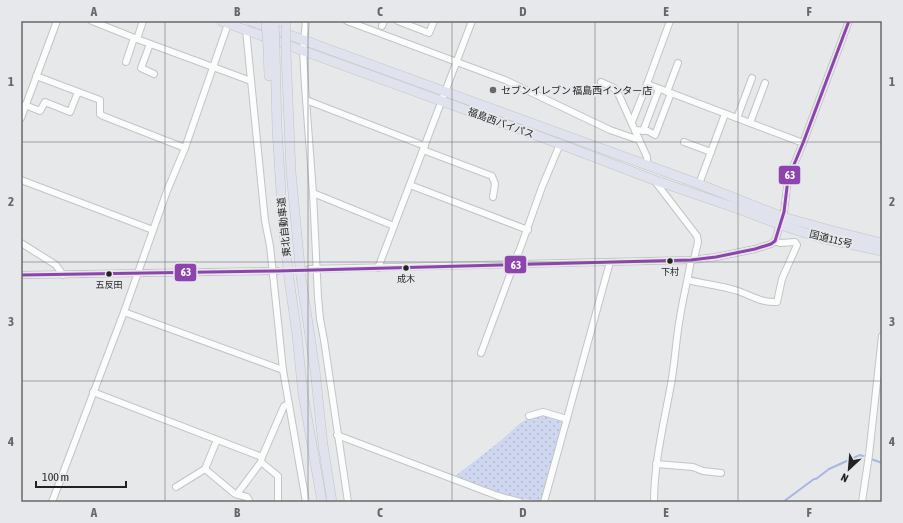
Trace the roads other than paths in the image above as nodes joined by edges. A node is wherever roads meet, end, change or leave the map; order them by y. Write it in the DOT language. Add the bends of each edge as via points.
graph roads {
  1 [pos="57,21"];
  2 [pos="92,21"];
  3 [pos="143,21"];
  4 [pos="251,21"];
  5 [pos="266,21"];
  6 [pos="274,21"];
  7 [pos="286,21"];
  8 [pos="306,21"];
  9 [pos="347,21"];
  10 [pos="398,21"];
  11 [pos="434,21"];
  12 [pos="472,21"];
  13 [pos="670,21"];
  14 [pos="849,21"];
  15 [pos="224,22"];
  16 [pos="246,30"];
  17 [pos="136,38"];
  18 [pos="305,40"];
  19 [pos="150,44"];
  20 [pos="271,48"];
  21 [pos="303,51"];
  22 [pos="126,62"];
  23 [pos="457,62"];
  24 [pos="678,63"];
  25 [pos="214,67"];
  26 [pos="154,74"];
  27 [pos="36,76"];
  28 [pos="752,78"];
  29 [pos="251,81"];
  30 [pos="601,82"];
  31 [pos="765,83"];
  32 [pos="647,84"];
  33 [pos="659,88"];
  34 [pos="78,92"];
  35 [pos="446,92"];
  36 [pos="669,92"];
  37 [pos="306,100"];
  38 [pos="442,101"];
  39 [pos="26,105"];
  40 [pos="725,114"];
  41 [pos="21,118"];
  42 [pos="737,118"];
  43 [pos="632,122"];
  44 [pos="750,123"];
  45 [pos="635,130"];
  46 [pos="643,131"];
  47 [pos="639,140"];
  48 [pos="684,142"];
  49 [pos="560,144"];
  50 [pos="803,144"];
  51 [pos="185,148"];
  52 [pos="424,148"];
  53 [pos="711,152"];
  54 [pos="647,166"];
  55 [pos="21,180"];
  56 [pos="654,180"];
  57 [pos="699,184"];
  58 [pos="410,186"];
  59 [pos="313,193"];
  60 [pos="493,197"];
  61 [pos="782,221"];
  62 [pos="394,226"];
  63 [pos="153,230"];
  64 [pos="528,230"];
  65 [pos="775,241"];
  66 [pos="21,243"];
  67 [pos="882,243"];
  68 [pos="882,251"];
  69 [pos="693,260"];
  70 [pos="610,262"];
  71 [pos="513,264"];
  72 [pos="378,268"];
  73 [pos="313,269"];
  74 [pos="275,271"];
  75 [pos="138,272"];
  76 [pos="21,275"];
  77 [pos="63,275"];
  78 [pos="688,280"];
  79 [pos="124,312"];
  80 [pos="882,336"];
  81 [pos="882,340"];
  82 [pos="481,353"];
  83 [pos="283,370"];
  84 [pos="93,392"];
  85 [pos="289,404"];
  86 [pos="529,416"];
  87 [pos="567,419"];
  88 [pos="337,435"];
  89 [pos="217,440"];
  90 [pos="261,460"];
  91 [pos="656,464"];
  92 [pos="205,469"];
  93 [pos="721,473"];
  94 [pos="176,487"];
  95 [pos="237,494"];
  96 [pos="52,502"];
  97 [pos="250,502"];
  98 [pos="278,502"];
  99 [pos="306,502"];
  100 [pos="322,502"];
  101 [pos="332,502"];
  102 [pos="348,502"];
  103 [pos="520,502"];
  104 [pos="544,502"];
  105 [pos="654,502"];
  106 [pos="862,502"];
  1 -- 27 [label="street"];
  2 -- 17 [label="street"];
  3 -- 17 [label="street"];
  4 -- 18 [label="highway, 福島西バイパス"];
  5 -- 20 [label="highway, bridge"];
  6 -- 20 [label="highway, bridge"];
  7 -- 101 [label="highway, 東北自動車道, bridge" via="291,172 300,277"];
  8 -- 18 [label="street"];
  9 -- 23 [label="street"];
  10 -- 11 [label="street" via="428,33"];
  12 -- 23 [label="street"];
  13 -- 32 [label="street"];
  14 -- 50 [label="street"];
  15 -- 16 [label="highway, 福島西バイパス"];
  15 -- 25 [label="street"];
  16 -- 21 [label="highway, 福島西バイパス"];
  16 -- 29 [label="street"];
  17 -- 19 [label="street"];
  17 -- 22 [label="street"];
  18 -- 21 [label="street"];
  18 -- 35 [label="highway, 福島西バイパス"];
  19 -- 25 [label="street"];
  19 -- 26 [label="street" via="141,68"];
  20 -- 100 [label="highway, 東北自動車道" via="288,271 298,335 303,394"];
  21 -- 37 [label="street"];
  21 -- 38 [label="highway, 福島西バイパス"];
  23 -- 35 [label="street"];
  23 -- 47 [label="street" via="505,80 610,130"];
  24 -- 36 [label="street"];
  25 -- 29 [label="street"];
  25 -- 51 [label="street"];
  27 -- 34 [label="street"];
  27 -- 39 [label="street"];
  28 -- 42 [label="street"];
  29 -- 74 [label="street" via="265,214"];
  30 -- 43 [label="street" via="618,92"];
  31 -- 44 [label="street"];
  32 -- 33 [label="street"];
  32 -- 43 [label="street"];
  33 -- 36 [label="street"];
  33 -- 46 [label="street"];
  34 -- 39 [label="street" via="70,112 45,102 40,111"];
  34 -- 51 [label="street" via="100,100 100,114 103,116"];
  35 -- 38 [label="street"];
  35 -- 54 [label="highway, 福島西バイパス"];
  36 -- 40 [label="street"];
  36 -- 46 [label="street" via="655,135"];
  37 -- 52 [label="street"];
  37 -- 59 [label="street"];
  38 -- 49 [label="highway, 福島西バイパス"];
  38 -- 52 [label="street"];
  39 -- 41 [label="street"];
  40 -- 42 [label="street"];
  40 -- 53 [label="street"];
  42 -- 44 [label="street"];
  43 -- 45 [label="street"];
  44 -- 50 [label="street"];
  45 -- 46 [label="street"];
  45 -- 47 [label="street"];
  47 -- 54 [label="street" via="647,157"];
  48 -- 53 [label="street"];
  49 -- 56 [label="highway, 福島西バイパス"];
  49 -- 64 [label="street"];
  50 -- 61 [label="street" via="788,179"];
  51 -- 63 [label="street"];
  52 -- 58 [label="street"];
  52 -- 60 [label="street" via="492,176 495,184"];
  53 -- 57 [label="street"];
  54 -- 57 [label="highway, 福島西バイパス"];
  55 -- 63 [label="street"];
  56 -- 61 [label="highway, 福島西バイパス"];
  56 -- 69 [label="street" via="698,236"];
  57 -- 61 [label="highway, 福島西バイパス"];
  58 -- 62 [label="street"];
  58 -- 64 [label="street"];
  59 -- 62 [label="street"];
  59 -- 73 [label="street"];
  61 -- 65 [label="street"];
  61 -- 67 [label="highway, 国道115号"];
  61 -- 68 [label="highway, 国道115号" via="821,238"];
  62 -- 72 [label="street"];
  63 -- 75 [label="street"];
  64 -- 71 [label="street"];
  65 -- 69 [label="street" via="755,249"];
  65 -- 78 [label="street" via="795,242 797,245 782,279 777,302 760,300 738,291"];
  66 -- 77 [label="street" via="56,265"];
  69 -- 70 [label="street"];
  69 -- 78 [label="street"];
  70 -- 71 [label="street"];
  70 -- 87 [label="street"];
  71 -- 72 [label="street"];
  71 -- 82 [label="street"];
  72 -- 73 [label="street"];
  73 -- 88 [label="street"];
  74 -- 75 [label="street"];
  74 -- 83 [label="street"];
  75 -- 77 [label="street"];
  75 -- 79 [label="street"];
  76 -- 77 [label="street"];
  78 -- 91 [label="street"];
  79 -- 83 [label="street"];
  79 -- 84 [label="street"];
  80 -- 81 [label="street"];
  81 -- 106 [label="street"];
  83 -- 85 [label="street"];
  84 -- 89 [label="street"];
  84 -- 96 [label="street"];
  85 -- 90 [label="street" via="284,406"];
  85 -- 99 [label="street"];
  86 -- 87 [label="street" via="543,412"];
  87 -- 104 [label="street"];
  88 -- 102 [label="street"];
  88 -- 103 [label="street"];
  89 -- 90 [label="street"];
  89 -- 92 [label="street"];
  90 -- 95 [label="street"];
  90 -- 98 [label="street" via="278,476"];
  91 -- 93 [label="street" via="693,467"];
  91 -- 105 [label="street"];
  92 -- 94 [label="street"];
  92 -- 95 [label="street"];
  95 -- 97 [label="street" via="247,497"];
}
